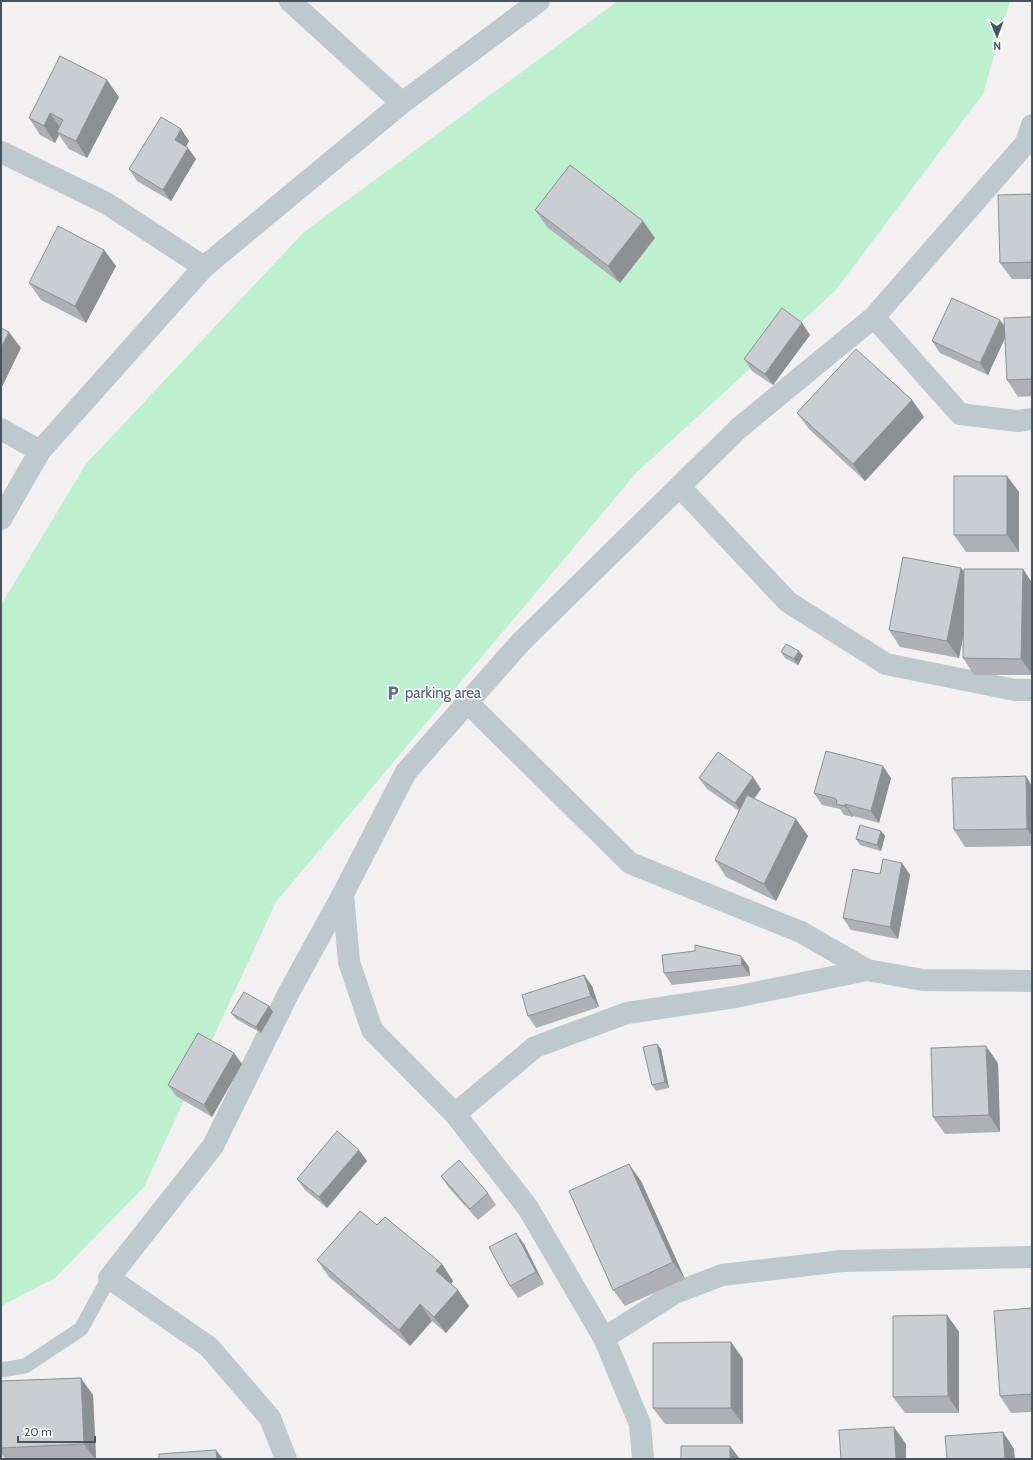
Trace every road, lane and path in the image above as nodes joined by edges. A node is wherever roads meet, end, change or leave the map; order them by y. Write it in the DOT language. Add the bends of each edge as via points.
graph roads {
  1 [pos="290,1"];
  2 [pos="539,1"];
  3 [pos="402,103"];
  4 [pos="1030,137"];
  5 [pos="1,152"];
  6 [pos="204,267"];
  7 [pos="874,317"];
  8 [pos="1032,419"];
  9 [pos="1,429"];
  10 [pos="40,451"];
  11 [pos="680,487"];
  12 [pos="1,519"];
  13 [pos="1032,690"];
  14 [pos="467,702"];
  15 [pos="343,894"];
  16 [pos="867,970"];
  17 [pos="1032,981"];
  18 [pos="455,1114"];
  19 [pos="1032,1257"];
  20 [pos="109,1278"];
  21 [pos="604,1338"];
  22 [pos="1,1370"];
  23 [pos="286,1459"];
  24 [pos="643,1459"];
  1 -- 3 [label="street"];
  2 -- 3 [label="street"];
  3 -- 6 [label="street"];
  4 -- 7 [label="street"];
  5 -- 6 [label="street" via="106,203"];
  6 -- 10 [label="street"];
  7 -- 8 [label="street" via="960,414 1018,422"];
  7 -- 11 [label="street" via="739,428"];
  9 -- 10 [label="street"];
  10 -- 12 [label="street"];
  11 -- 13 [label="street" via="788,602 886,664 1015,690"];
  11 -- 14 [label="street" via="521,642"];
  14 -- 15 [label="street" via="406,772"];
  14 -- 16 [label="street" via="630,863 801,932"];
  15 -- 18 [label="street" via="349,962 372,1030"];
  15 -- 20 [label="street" via="288,994 213,1146"];
  16 -- 17 [label="street" via="923,980"];
  16 -- 18 [label="street" via="735,997 628,1013 535,1047"];
  18 -- 21 [label="street" via="528,1208"];
  19 -- 21 [label="street" via="842,1262 722,1275 675,1293"];
  20 -- 22 [label="lane" via="81,1329 25,1366"];
  20 -- 23 [label="street" via="209,1347 270,1418"];
  21 -- 24 [label="street" via="640,1424"];
}
